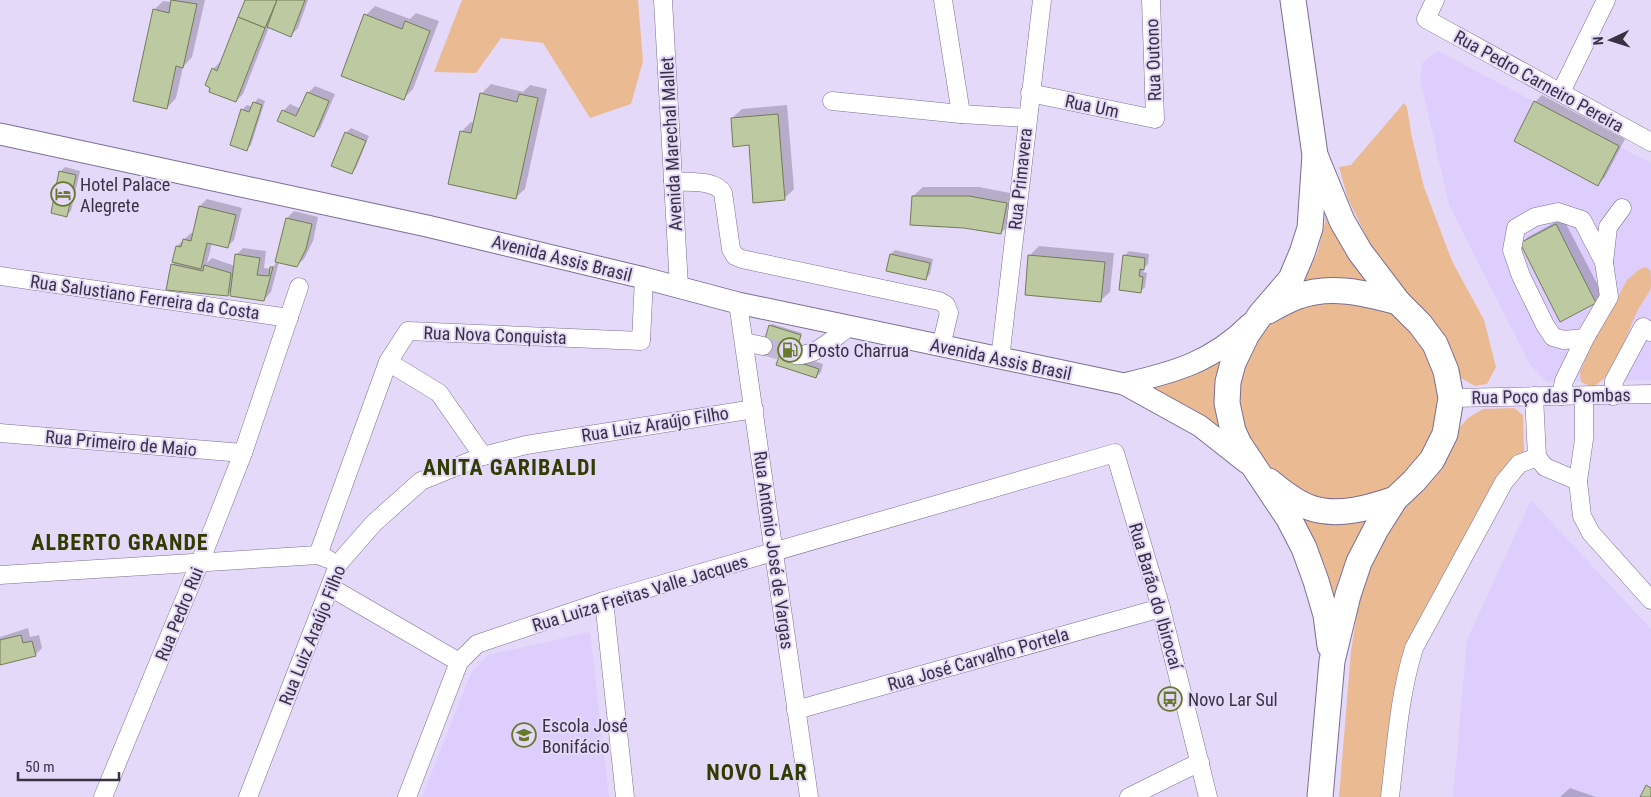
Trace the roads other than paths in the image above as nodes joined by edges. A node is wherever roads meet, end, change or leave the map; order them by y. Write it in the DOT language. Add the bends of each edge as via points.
graph roads {
  1 [pos="663,0"];
  2 [pos="943,0"];
  3 [pos="1042,0"];
  4 [pos="1150,0"];
  5 [pos="1293,0"];
  6 [pos="1435,0"];
  7 [pos="1606,0"];
  8 [pos="1561,92"];
  9 [pos="1030,93"];
  10 [pos="832,101"];
  11 [pos="961,114"];
  12 [pos="1027,118"];
  13 [pos="1155,119"];
  14 [pos="0,134"];
  15 [pos="1651,142"];
  16 [pos="1315,155"];
  17 [pos="673,181"];
  18 [pos="1622,208"];
  19 [pos="1582,220"];
  20 [pos="1608,227"];
  21 [pos="1604,262"];
  22 [pos="0,276"];
  23 [pos="644,278"];
  24 [pos="300,287"];
  25 [pos="679,287"];
  26 [pos="1398,302"];
  27 [pos="738,303"];
  28 [pos="1261,314"];
  29 [pos="289,318"];
  30 [pos="850,327"];
  31 [pos="1651,332"];
  32 [pos="1586,338"];
  33 [pos="1564,340"];
  34 [pos="744,342"];
  35 [pos="763,346"];
  36 [pos="942,346"];
  37 [pos="795,354"];
  38 [pos="1000,359"];
  39 [pos="388,362"];
  40 [pos="1571,367"];
  41 [pos="1124,384"];
  42 [pos="1651,394"];
  43 [pos="1534,396"];
  44 [pos="1562,396"];
  45 [pos="1613,396"];
  46 [pos="1584,397"];
  47 [pos="1450,398"];
  48 [pos="754,409"];
  49 [pos="0,433"];
  50 [pos="243,453"];
  51 [pos="1115,453"];
  52 [pos="483,456"];
  53 [pos="1537,457"];
  54 [pos="1257,472"];
  55 [pos="1578,481"];
  56 [pos="1395,499"];
  57 [pos="775,552"];
  58 [pos="318,555"];
  59 [pos="200,562"];
  60 [pos="339,563"];
  61 [pos="0,575"];
  62 [pos="330,587"];
  63 [pos="1651,600"];
  64 [pos="604,601"];
  65 [pos="1161,608"];
  66 [pos="1332,660"];
  67 [pos="459,662"];
  68 [pos="796,710"];
  69 [pos="1200,762"];
  70 [pos="103,797"];
  71 [pos="248,797"];
  72 [pos="407,797"];
  73 [pos="625,797"];
  74 [pos="808,797"];
  75 [pos="1129,797"];
  76 [pos="1208,797"];
  77 [pos="1320,797"];
  78 [pos="1390,797"];
  1 -- 17 [label="street, Avenida Marechal Mallet"];
  2 -- 11 [label="street"];
  3 -- 9 [label="street, Rua Primavera"];
  4 -- 13 [label="street, Rua Outono"];
  5 -- 16 [label="highway"];
  6 -- 8 [label="street, Rua Pedro Carneiro Pereira" via="1426,20"];
  7 -- 8 [label="street"];
  8 -- 15 [label="street, Rua Pedro Carneiro Pereira"];
  9 -- 12 [label="street, Rua Primavera"];
  9 -- 13 [label="street, Rua Um"];
  10 -- 11 [label="street"];
  11 -- 12 [label="street"];
  12 -- 38 [label="street, Rua Primavera"];
  14 -- 23 [label="main road, Avenida Assis Brasil" via="427,226"];
  16 -- 26 [label="highway" via="1342,221 1360,252"];
  16 -- 28 [label="highway" via="1310,228 1302,253 1291,279"];
  17 -- 25 [label="street, Avenida Marechal Mallet"];
  17 -- 36 [label="street" via="720,188 735,256 946,305 949,313"];
  18 -- 20 [label="street"];
  19 -- 20 [label="street" via="1598,232"];
  19 -- 21 [label="street"];
  19 -- 33 [label="street" via="1558,212 1535,217 1516,228 1512,250 1545,325 1553,337"];
  20 -- 21 [label="street"];
  21 -- 32 [label="street" via="1609,297"];
  22 -- 29 [label="street, Rua Salustiano Ferreira da Costa"];
  23 -- 25 [label="main road, Avenida Assis Brasil"];
  23 -- 39 [label="street, Rua Nova Conquista" via="641,341 408,331"];
  24 -- 29 [label="street, Rua Pedro Rui"];
  25 -- 27 [label="main road, Avenida Assis Brasil"];
  26 -- 28 [label="highway" via="1345,290 1324,290 1298,296"];
  26 -- 47 [label="highway" via="1435,344 1446,371"];
  27 -- 30 [label="main road, Avenida Assis Brasil"];
  27 -- 34 [label="street, Rua Antonio José de Vargas"];
  28 -- 41 [label="main road, Avenida Assis Brasil" via="1214,354 1186,367"];
  28 -- 54 [label="highway" via="1233,363 1227,403 1233,431"];
  29 -- 50 [label="street, Rua Pedro Rui"];
  30 -- 36 [label="main road, Avenida Assis Brasil"];
  30 -- 37 [label="street" via="814,353"];
  31 -- 45 [label="street" via="1643,327 1614,381"];
  32 -- 33 [label="street"];
  32 -- 40 [label="street"];
  33 -- 40 [label="street"];
  34 -- 35 [label="street"];
  34 -- 48 [label="street, Rua Antonio José de Vargas"];
  36 -- 38 [label="main road, Avenida Assis Brasil"];
  38 -- 41 [label="main road, Avenida Assis Brasil"];
  39 -- 52 [label="street" via="439,393"];
  39 -- 58 [label="street, Rua Nova Conquista"];
  40 -- 44 [label="street" via="1564,381"];
  41 -- 54 [label="main road, Avenida Assis Brasil" via="1200,426"];
  42 -- 45 [label="street, Rua Poço das Pombas"];
  43 -- 44 [label="street, Rua Poço das Pombas"];
  43 -- 47 [label="street, Rua Poço das Pombas"];
  43 -- 53 [label="street"];
  44 -- 46 [label="street, Rua Poço das Pombas"];
  45 -- 46 [label="street, Rua Poço das Pombas"];
  46 -- 55 [label="street" via="1584,439"];
  47 -- 56 [label="highway" via="1445,434 1432,460"];
  48 -- 52 [label="street, Rua Luiz Araújo Filho" via="526,445"];
  48 -- 57 [label="street, Rua Antonio José de Vargas"];
  49 -- 50 [label="street, Rua Primeiro de Maio"];
  50 -- 59 [label="street, Rua Pedro Rui"];
  51 -- 57 [label="street, Rua Luiza Freitas Valle Jacques"];
  51 -- 65 [label="street, Rua Barão do Ibirocaí"];
  52 -- 60 [label="street, Rua Luiz Araújo Filho" via="421,480 374,523"];
  53 -- 55 [label="street" via="1545,467"];
  53 -- 78 [label="street" via="1519,464 1504,482 1414,648 1400,702"];
  54 -- 56 [label="highway" via="1311,508 1349,511"];
  54 -- 66 [label="highway" via="1304,548 1326,614"];
  55 -- 63 [label="street" via="1582,516 1591,533"];
  56 -- 66 [label="highway" via="1360,562 1348,594"];
  57 -- 64 [label="street, Rua Luiza Freitas Valle Jacques"];
  57 -- 68 [label="street, Rua Antonio José de Vargas"];
  58 -- 59 [label="street"];
  58 -- 60 [label="street"];
  59 -- 61 [label="street"];
  59 -- 70 [label="street, Rua Pedro Rui"];
  60 -- 62 [label="street, Rua Luiz Araújo Filho"];
  62 -- 67 [label="street"];
  62 -- 71 [label="street, Rua Luiz Araújo Filho"];
  64 -- 67 [label="street, Rua Luiza Freitas Valle Jacques" via="477,644"];
  64 -- 73 [label="street"];
  65 -- 68 [label="street, Rua José Carvalho Portela"];
  65 -- 69 [label="street, Rua Barão do Ibirocaí"];
  66 -- 77 [label="highway"];
  67 -- 72 [label="street"];
  68 -- 74 [label="street, Rua Antonio José de Vargas"];
  69 -- 75 [label="street"];
  69 -- 76 [label="street, Rua Barão do Ibirocaí"];
}
